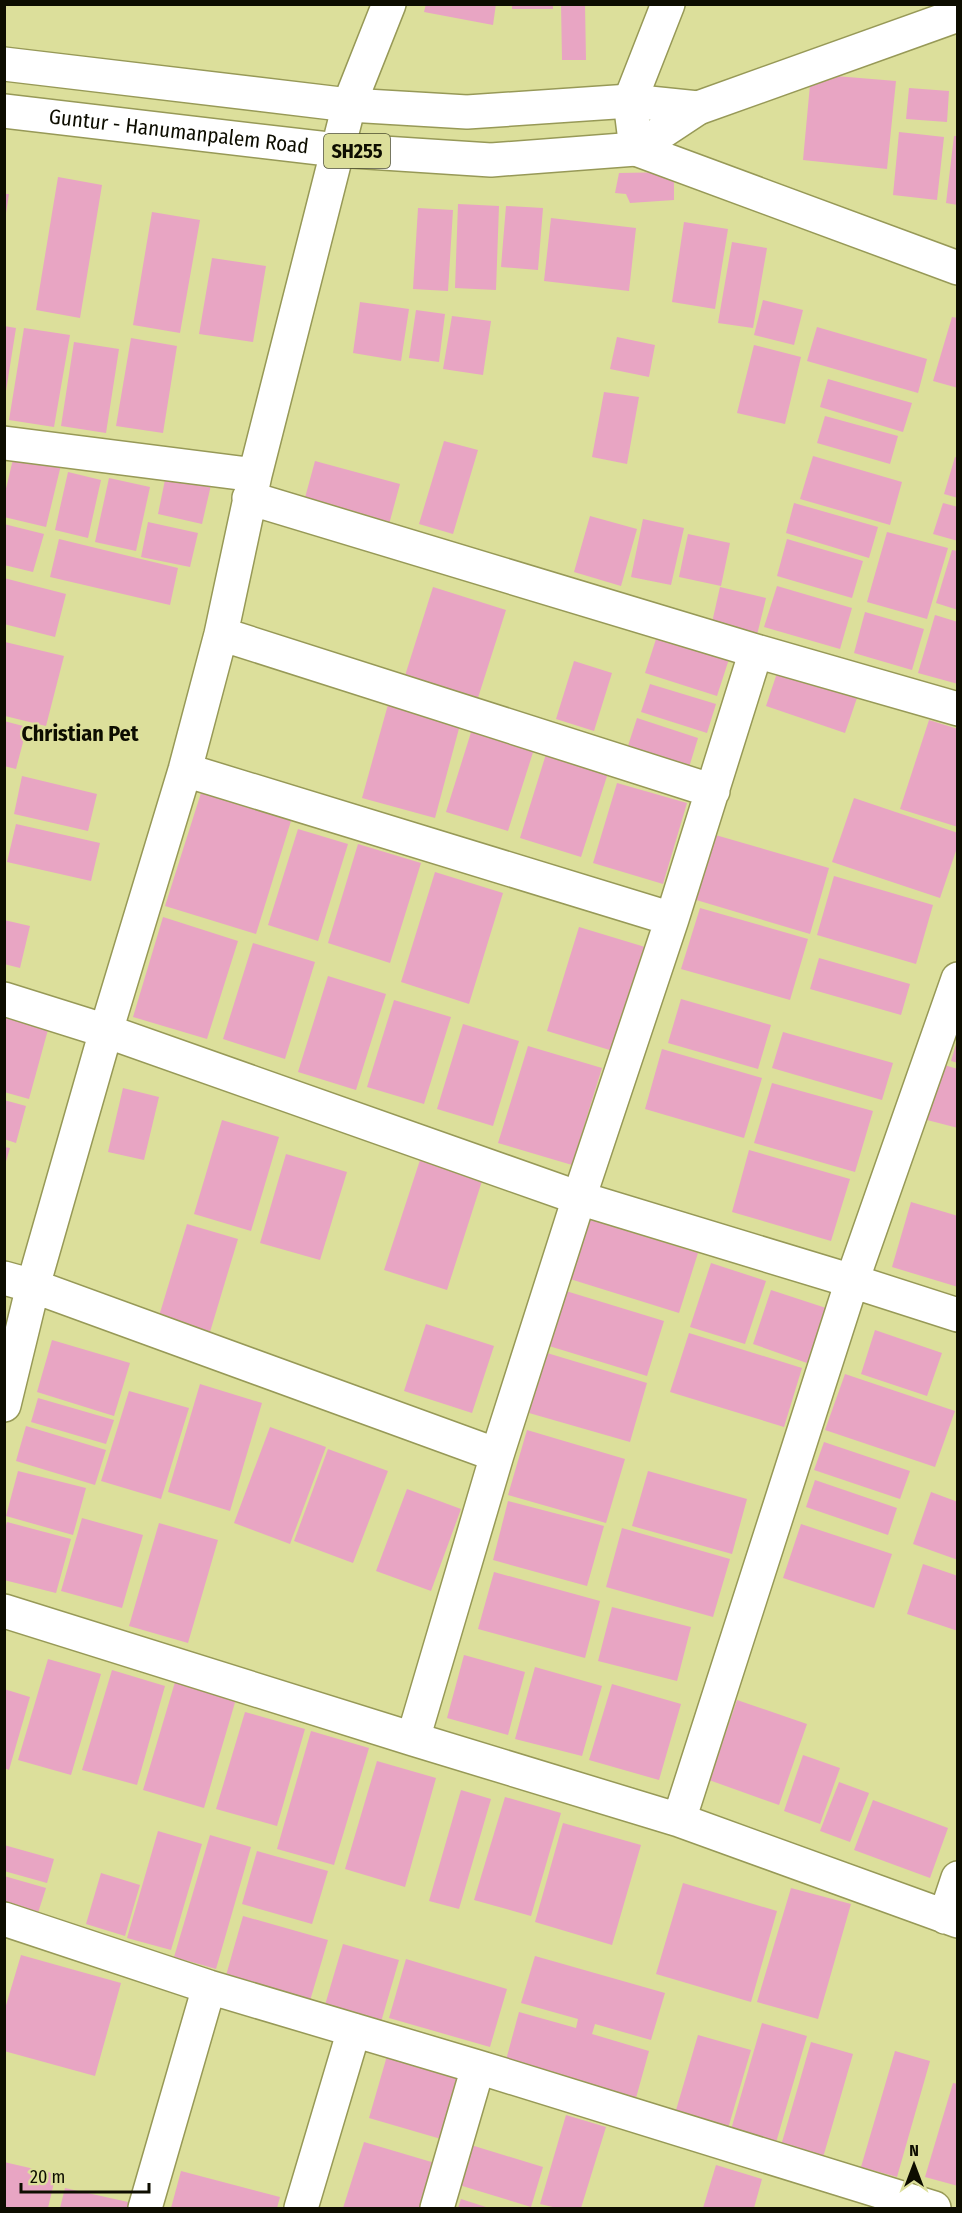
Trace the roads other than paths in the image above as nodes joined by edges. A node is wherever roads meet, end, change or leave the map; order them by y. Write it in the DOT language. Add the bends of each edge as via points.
graph roads {
  1 [pos="389,4"];
  2 [pos="668,4"];
  3 [pos="957,15"];
  4 [pos="4,64"];
  5 [pos="630,101"];
  6 [pos="350,105"];
  7 [pos="698,108"];
  8 [pos="4,111"];
  9 [pos="636,149"];
  10 [pos="337,150"];
  11 [pos="957,268"];
  12 [pos="4,443"];
  13 [pos="252,486"];
  14 [pos="221,634"];
  15 [pos="756,651"];
  16 [pos="957,709"];
  17 [pos="185,770"];
  18 [pos="713,791"];
  19 [pos="672,919"];
  20 [pos="957,978"];
  21 [pos="4,999"];
  22 [pos="106,1031"];
  23 [pos="579,1198"];
  24 [pos="852,1281"];
  25 [pos="19,1282"];
  26 [pos="957,1315"];
  27 [pos="4,1406"];
  28 [pos="497,1455"];
  29 [pos="4,1611"];
  30 [pos="413,1739"];
  31 [pos="679,1820"];
  32 [pos="957,1878"];
  33 [pos="4,1919"];
  34 [pos="951,1919"];
  35 [pos="209,1987"];
  36 [pos="354,2030"];
  37 [pos="478,2067"];
  38 [pos="145,2208"];
  39 [pos="301,2208"];
  40 [pos="437,2208"];
  41 [pos="934,2208"];
  1 -- 6 [label="street"];
  2 -- 5 [label="street"];
  3 -- 7 [label="street, Guntur - Hanumanpalem Road / SH255"];
  4 -- 6 [label="street, Guntur - Hanumanpalem Road / SH255"];
  5 -- 6 [label="street, Guntur - Hanumanpalem Road / SH255" via="467,112"];
  5 -- 7 [label="street, Guntur - Hanumanpalem Road / SH255"];
  5 -- 9 [label="street"];
  6 -- 10 [label="street"];
  7 -- 9 [label="street, Guntur - Hanumanpalem Road / SH255"];
  8 -- 10 [label="street, Guntur - Hanumanpalem Road / SH255"];
  9 -- 10 [label="street, Guntur - Hanumanpalem Road / SH255" via="490,160"];
  9 -- 11 [label="street"];
  10 -- 13 [label="street"];
  12 -- 13 [label="street"];
  13 -- 14 [label="street"];
  13 -- 15 [label="street"];
  14 -- 17 [label="street"];
  14 -- 18 [label="street"];
  15 -- 16 [label="street"];
  15 -- 18 [label="street"];
  17 -- 19 [label="street"];
  17 -- 22 [label="street"];
  18 -- 19 [label="street"];
  19 -- 23 [label="street"];
  20 -- 24 [label="street"];
  21 -- 22 [label="street"];
  22 -- 23 [label="street"];
  22 -- 25 [label="street"];
  23 -- 24 [label="street"];
  23 -- 28 [label="street"];
  24 -- 26 [label="street"];
  24 -- 31 [label="street"];
  25 -- 27 [label="street"];
  25 -- 28 [label="street"];
  28 -- 30 [label="street"];
  29 -- 30 [label="street"];
  30 -- 31 [label="street"];
  31 -- 34 [label="street"];
  32 -- 34 [label="street"];
  33 -- 35 [label="street"];
  35 -- 36 [label="street"];
  35 -- 38 [label="street"];
  36 -- 37 [label="street"];
  36 -- 39 [label="street"];
  37 -- 40 [label="street"];
  37 -- 41 [label="street"];
}
